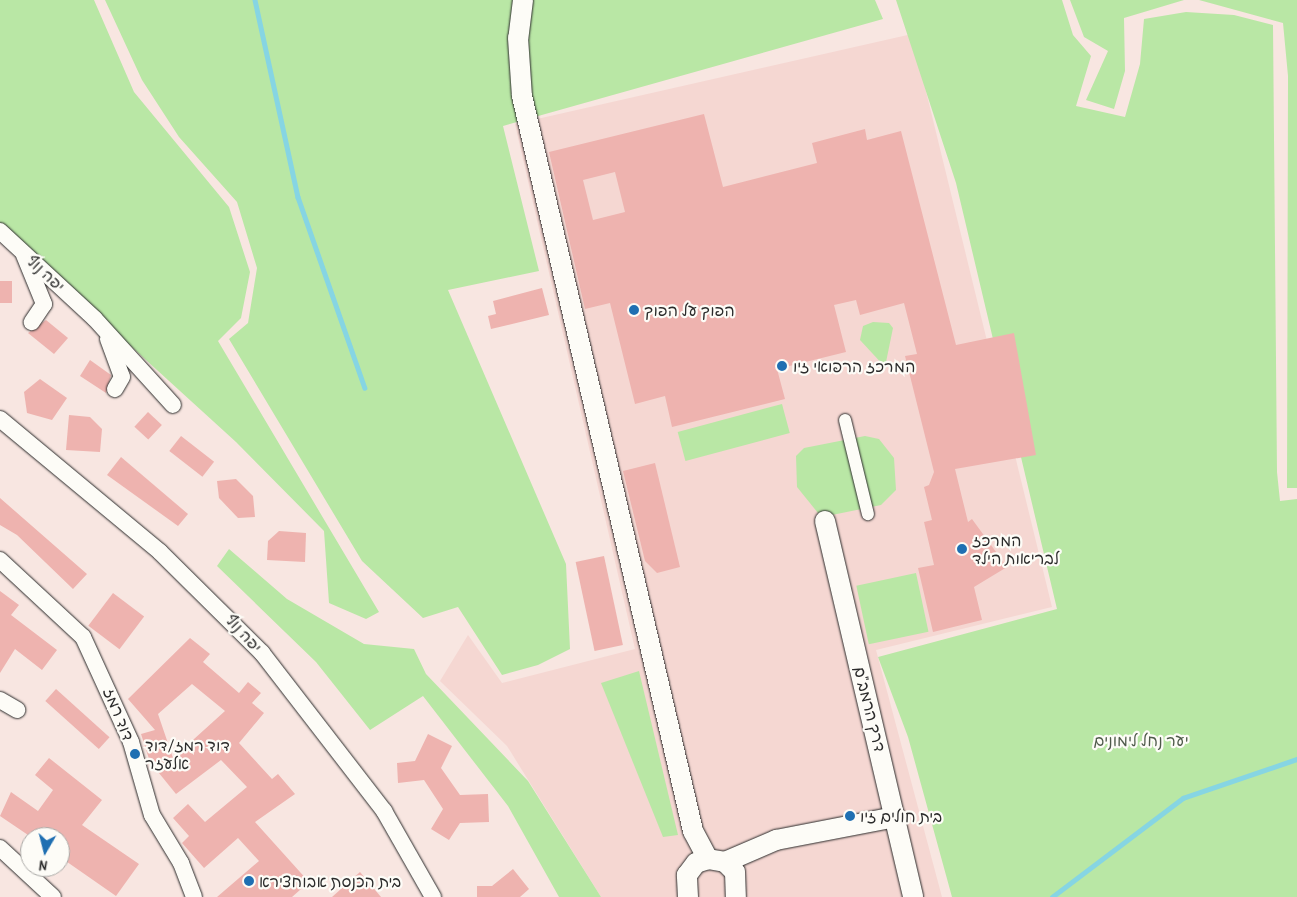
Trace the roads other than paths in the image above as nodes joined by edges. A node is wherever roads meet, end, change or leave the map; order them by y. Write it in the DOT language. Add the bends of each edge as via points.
graph roads {
  1 [pos="523,0"];
  2 [pos="0,231"];
  3 [pos="22,250"];
  4 [pos="32,322"];
  5 [pos="104,330"];
  6 [pos="115,390"];
  7 [pos="173,405"];
  8 [pos="0,419"];
  9 [pos="845,420"];
  10 [pos="868,514"];
  11 [pos="825,521"];
  12 [pos="0,560"];
  13 [pos="0,700"];
  14 [pos="16,710"];
  15 [pos="898,825"];
  16 [pos="0,848"];
  17 [pos="758,850"];
  18 [pos="708,863"];
  19 [pos="737,888"];
  20 [pos="53,897"];
  21 [pos="194,897"];
  22 [pos="433,897"];
  23 [pos="688,897"];
  24 [pos="913,897"];
  1 -- 18 [label="street" via="518,80 693,831"];
  2 -- 3 [label="street, יפה נוף"];
  3 -- 4 [label="street" via="44,304"];
  3 -- 5 [label="street, יפה נוף"];
  5 -- 6 [label="street" via="122,378"];
  5 -- 7 [label="street, יפה נוף"];
  8 -- 22 [label="street, יפה נוף" via="160,552 262,653 384,811"];
  9 -- 10 [label="street"];
  11 -- 15 [label="street, דרך הרמב\"ם"];
  12 -- 21 [label="street, דוד רמז" via="83,637 130,742 152,816 181,863"];
  13 -- 14 [label="street"];
  15 -- 17 [label="street" via="776,840"];
  15 -- 24 [label="street, דרך הרמב\"ם"];
  16 -- 20 [label="street"];
  17 -- 18 [label="street"];
  17 -- 19 [label="street"];
  18 -- 19 [label="street"];
  18 -- 23 [label="street" via="685,884"];
}
